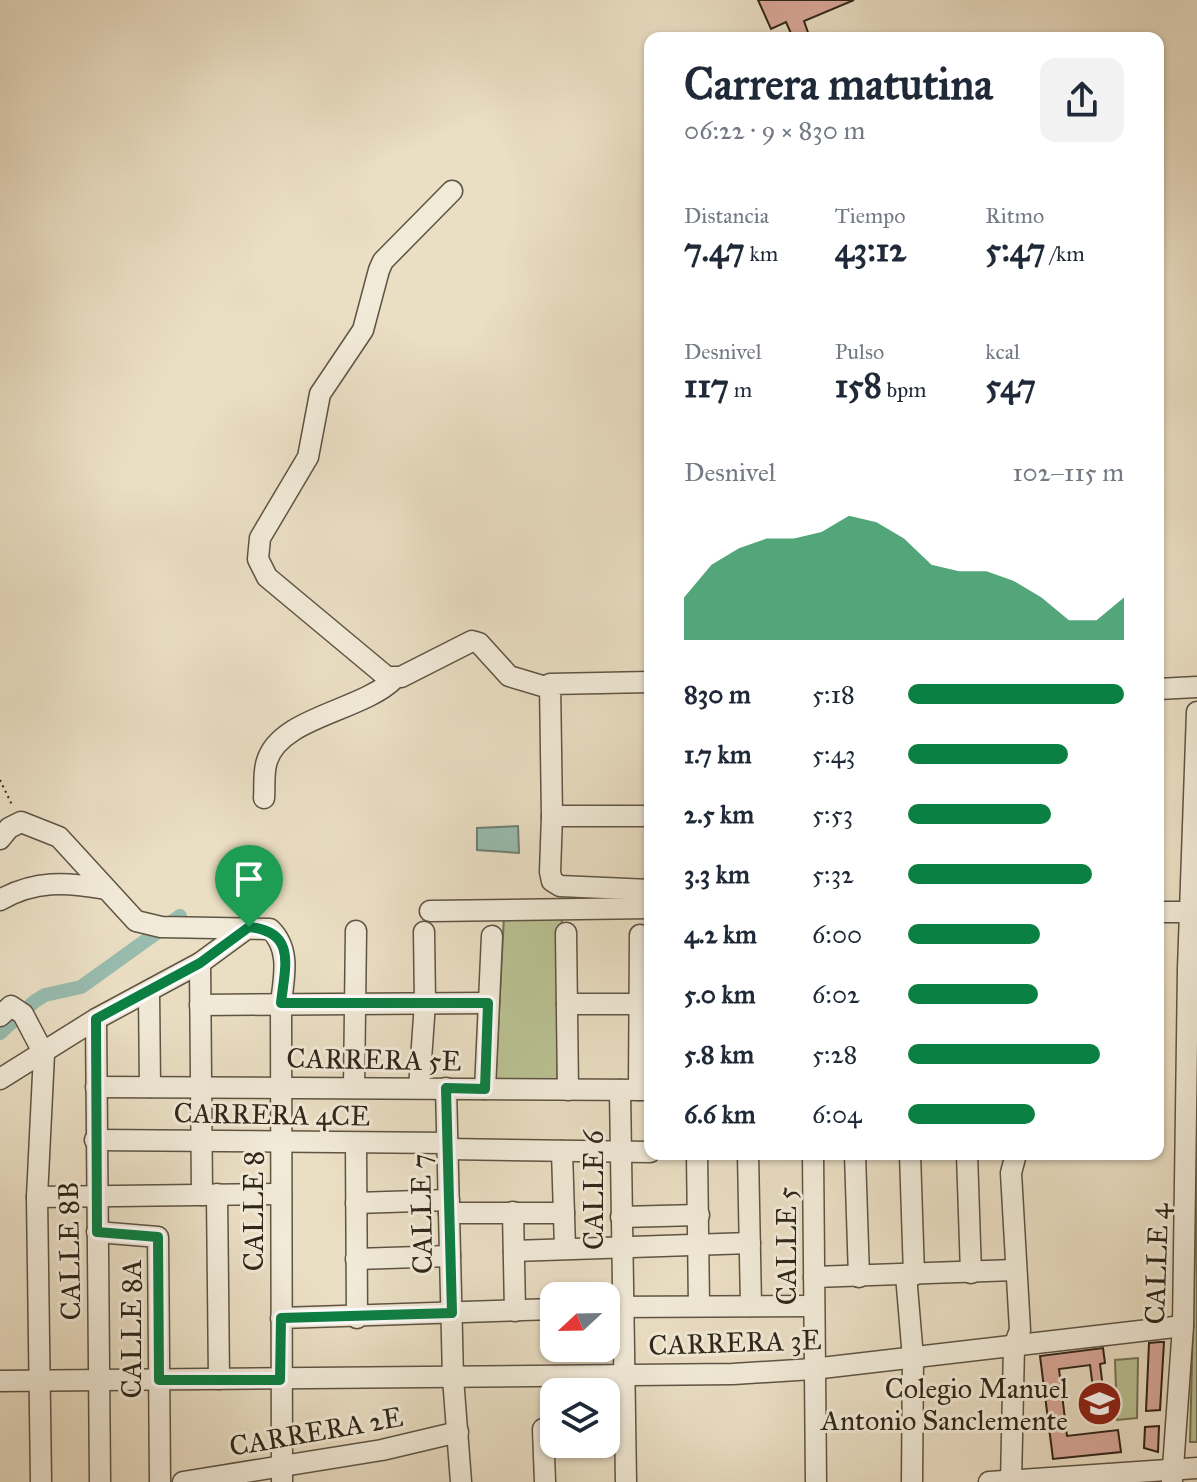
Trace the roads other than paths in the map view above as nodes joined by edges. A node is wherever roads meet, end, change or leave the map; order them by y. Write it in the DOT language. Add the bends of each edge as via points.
graph roads {
  1 [pos="452,191"];
  2 [pos="394,679"];
  3 [pos="644,682"];
  4 [pos="1197,687"];
  5 [pos="549,688"];
  6 [pos="1164,689"];
  7 [pos="1197,712"];
  8 [pos="264,798"];
  9 [pos="552,816"];
  10 [pos="644,816"];
  11 [pos="0,839"];
  12 [pos="106,889"];
  13 [pos="644,891"];
  14 [pos="613,898"];
  15 [pos="0,900"];
  16 [pos="644,906"];
  17 [pos="430,911"];
  18 [pos="1164,912"];
  19 [pos="1190,912"];
  20 [pos="249,927"];
  21 [pos="356,931"];
  22 [pos="424,932"];
  23 [pos="566,933"];
  24 [pos="640,935"];
  25 [pos="492,936"];
  26 [pos="200,963"];
  27 [pos="149,991"];
  28 [pos="281,1003"];
  29 [pos="356,1003"];
  30 [pos="425,1003"];
  31 [pos="488,1003"];
  32 [pos="567,1004"];
  33 [pos="644,1004"];
  34 [pos="200,1005"];
  35 [pos="11,1012"];
  36 [pos="96,1019"];
  37 [pos="44,1054"];
  38 [pos="0,1079"];
  39 [pos="281,1086"];
  40 [pos="96,1087"];
  41 [pos="150,1087"];
  42 [pos="202,1088"];
  43 [pos="354,1088"];
  44 [pos="419,1088"];
  45 [pos="446,1088"];
  46 [pos="485,1089"];
  47 [pos="568,1090"];
  48 [pos="636,1090"];
  49 [pos="95,1140"];
  50 [pos="201,1141"];
  51 [pos="281,1142"];
  52 [pos="356,1144"];
  53 [pos="448,1146"];
  54 [pos="562,1151"];
  55 [pos="644,1152"];
  56 [pos="620,1153"];
  57 [pos="697,1160"];
  58 [pos="748,1160"];
  59 [pos="813,1160"];
  60 [pos="855,1160"];
  61 [pos="910,1160"];
  62 [pos="967,1160"];
  63 [pos="1014,1160"];
  64 [pos="281,1194"];
  65 [pos="209,1195"];
  66 [pos="96,1196"];
  67 [pos="37,1197"];
  68 [pos="356,1203"];
  69 [pos="449,1206"];
  70 [pos="513,1212"];
  71 [pos="564,1213"];
  72 [pos="699,1215"];
  73 [pos="621,1217"];
  74 [pos="97,1232"];
  75 [pos="750,1243"];
  76 [pos="699,1244"];
  77 [pos="621,1247"];
  78 [pos="565,1248"];
  79 [pos="514,1251"];
  80 [pos="450,1256"];
  81 [pos="356,1259"];
  82 [pos="1015,1270"];
  83 [pos="971,1273"];
  84 [pos="910,1275"];
  85 [pos="814,1277"];
  86 [pos="859,1277"];
  87 [pos="617,1282"];
  88 [pos="620,1306"];
  89 [pos="699,1306"];
  90 [pos="751,1306"];
  91 [pos="814,1306"];
  92 [pos="540,1310"];
  93 [pos="515,1311"];
  94 [pos="452,1313"];
  95 [pos="281,1318"];
  96 [pos="357,1318"];
  97 [pos="1183,1326"];
  98 [pos="1014,1346"];
  99 [pos="620,1357"];
  100 [pos="913,1358"];
  101 [pos="813,1369"];
  102 [pos="622,1374"];
  103 [pos="453,1378"];
  104 [pos="219,1379"];
  105 [pos="37,1380"];
  106 [pos="99,1380"];
  107 [pos="159,1380"];
  108 [pos="280,1380"];
  109 [pos="0,1381"];
  110 [pos="458,1432"];
  111 [pos="544,1458"];
  112 [pos="1197,1468"];
  113 [pos="282,1474"];
  114 [pos="1173,1475"];
  115 [pos="1011,1481"];
  116 [pos="41,1482"];
  117 [pos="100,1482"];
  118 [pos="160,1482"];
  119 [pos="183,1482"];
  120 [pos="461,1482"];
  121 [pos="545,1482"];
  122 [pos="626,1482"];
  123 [pos="816,1482"];
  124 [pos="912,1482"];
  125 [pos="989,1482"];
  1 -- 2 [label="street" via="383,261 363,330 320,394 308,457 260,538 258,559 267,577"];
  2 -- 5 [label="street" via="472,641 509,676"];
  2 -- 8 [label="street" via="375,696 291,730 267,761"];
  3 -- 5 [label="street" via="554,682"];
  4 -- 6 [label="street"];
  5 -- 9 [label="street"];
  7 -- 19 [label="street, CALLE 4"];
  9 -- 10 [label="street"];
  9 -- 14 [label="street" via="552,881"];
  11 -- 12 [label="street" via="21,822 59,837"];
  12 -- 15 [label="street" via="73,883 24,887"];
  12 -- 20 [label="street" via="136,921 166,927"];
  13 -- 14 [label="street"];
  14 -- 16 [label="street"];
  14 -- 17 [label="street"];
  18 -- 19 [label="street"];
  19 -- 97 [label="street, CALLE 4"];
  20 -- 26 [label="street"];
  20 -- 28 [label="street, CALLE 8" via="270,929 281,940"];
  21 -- 29 [label="street"];
  22 -- 30 [label="street"];
  23 -- 32 [label="street"];
  24 -- 33 [label="street, CALLE 6"];
  25 -- 31 [label="street"];
  26 -- 27 [label="street"];
  26 -- 34 [label="street"];
  27 -- 36 [label="street"];
  27 -- 41 [label="street"];
  28 -- 29 [label="street"];
  28 -- 34 [label="street"];
  28 -- 39 [label="street, CALLE 8"];
  29 -- 30 [label="street"];
  29 -- 43 [label="street"];
  30 -- 31 [label="street"];
  30 -- 44 [label="street"];
  31 -- 46 [label="street"];
  32 -- 33 [label="street"];
  32 -- 47 [label="street"];
  33 -- 48 [label="street, CALLE 6"];
  34 -- 42 [label="street"];
  35 -- 37 [label="street"];
  36 -- 37 [label="street"];
  36 -- 40 [label="street, CALLE 8B"];
  37 -- 38 [label="street"];
  37 -- 67 [label="street"];
  39 -- 42 [label="street, CARRERA 5E"];
  39 -- 43 [label="street, CARRERA 5E"];
  39 -- 51 [label="street, CALLE 8"];
  40 -- 41 [label="street, CARRERA 5E"];
  40 -- 49 [label="street, CALLE 8B"];
  41 -- 42 [label="street, CARRERA 5E"];
  42 -- 50 [label="street"];
  43 -- 44 [label="street, CARRERA 5E"];
  44 -- 45 [label="street, CARRERA 5E"];
  45 -- 46 [label="street, CARRERA 5E"];
  45 -- 53 [label="street, CALLE 7"];
  46 -- 47 [label="street, CARRERA 5E"];
  47 -- 48 [label="street, CARRERA 5E"];
  48 -- 56 [label="street, CALLE 6"];
  49 -- 50 [label="street, CARRERA 4CE"];
  49 -- 66 [label="street, CALLE 8B"];
  50 -- 51 [label="street, CARRERA 4CE"];
  50 -- 65 [label="street"];
  51 -- 52 [label="street, CARRERA 4CE"];
  51 -- 64 [label="street, CALLE 8"];
  52 -- 53 [label="street, CARRERA 4CE"];
  52 -- 68 [label="street"];
  53 -- 54 [label="street, CARRERA 4CE"];
  53 -- 69 [label="street, CALLE 7"];
  54 -- 56 [label="street, CARRERA 4CE"];
  54 -- 71 [label="street"];
  55 -- 56 [label="street, CARRERA 4CE"];
  56 -- 73 [label="street, CALLE 6"];
  57 -- 72 [label="street"];
  58 -- 75 [label="street"];
  59 -- 85 [label="street, CALLE 5"];
  60 -- 86 [label="street"];
  61 -- 84 [label="street"];
  62 -- 83 [label="street"];
  63 -- 82 [label="street"];
  64 -- 65 [label="street"];
  64 -- 95 [label="street, CALLE 8"];
  65 -- 66 [label="street"];
  65 -- 104 [label="street"];
  66 -- 67 [label="street"];
  66 -- 74 [label="street, CALLE 8B"];
  67 -- 105 [label="street"];
  68 -- 69 [label="street"];
  68 -- 81 [label="street"];
  69 -- 70 [label="street"];
  69 -- 80 [label="street, CALLE 7"];
  70 -- 71 [label="street"];
  70 -- 79 [label="street"];
  71 -- 78 [label="street"];
  72 -- 73 [label="street"];
  72 -- 76 [label="street"];
  73 -- 77 [label="street, CALLE 6"];
  74 -- 106 [label="street, CALLE 8B"];
  74 -- 107 [label="street, CALLE 8A" via="158,1237"];
  75 -- 76 [label="street"];
  75 -- 90 [label="street"];
  76 -- 77 [label="street"];
  76 -- 89 [label="street"];
  77 -- 78 [label="street"];
  77 -- 87 [label="street, CALLE 6"];
  78 -- 79 [label="street"];
  79 -- 93 [label="street"];
  80 -- 81 [label="street"];
  80 -- 94 [label="street, CALLE 7"];
  81 -- 96 [label="street"];
  82 -- 83 [label="street"];
  82 -- 98 [label="street" via="1020,1330"];
  83 -- 84 [label="street"];
  84 -- 86 [label="street"];
  84 -- 100 [label="street"];
  85 -- 86 [label="street"];
  85 -- 91 [label="street, CALLE 5"];
  88 -- 89 [label="street"];
  89 -- 90 [label="street"];
  90 -- 91 [label="street"];
  91 -- 101 [label="street, CALLE 5"];
  92 -- 93 [label="street"];
  93 -- 94 [label="street"];
  94 -- 96 [label="street"];
  94 -- 103 [label="street, CALLE 7"];
  95 -- 96 [label="street"];
  95 -- 108 [label="street, CALLE 8"];
  97 -- 98 [label="street, CARRERA 3E"];
  97 -- 114 [label="street, CALLE 4"];
  98 -- 100 [label="street, CARRERA 3E"];
  98 -- 115 [label="street"];
  99 -- 102 [label="street, CALLE 6"];
  100 -- 101 [label="street, CARRERA 3E"];
  100 -- 124 [label="street"];
  101 -- 102 [label="street, CARRERA 3E"];
  101 -- 123 [label="street, CALLE 5"];
  102 -- 103 [label="street, CARRERA 3E"];
  102 -- 122 [label="street, CALLE 6"];
  103 -- 108 [label="street, CARRERA 3E"];
  103 -- 110 [label="street, CALLE 7"];
  104 -- 107 [label="street, CARRERA 3E"];
  104 -- 108 [label="street, CARRERA 3E"];
  105 -- 106 [label="street, CARRERA 3E"];
  105 -- 109 [label="street, CARRERA 3E"];
  105 -- 116 [label="street"];
  106 -- 107 [label="street, CARRERA 3E"];
  106 -- 117 [label="street, CALLE 8B"];
  107 -- 118 [label="street, CALLE 8A"];
  108 -- 113 [label="street, CALLE 8"];
  110 -- 113 [label="street, CARRERA 2E"];
  110 -- 120 [label="street, CALLE 7"];
  111 -- 121 [label="street"];
  112 -- 114 [label="street"];
  113 -- 119 [label="street, CARRERA 2E"];
  114 -- 115 [label="street"];
  115 -- 125 [label="street"];
}
